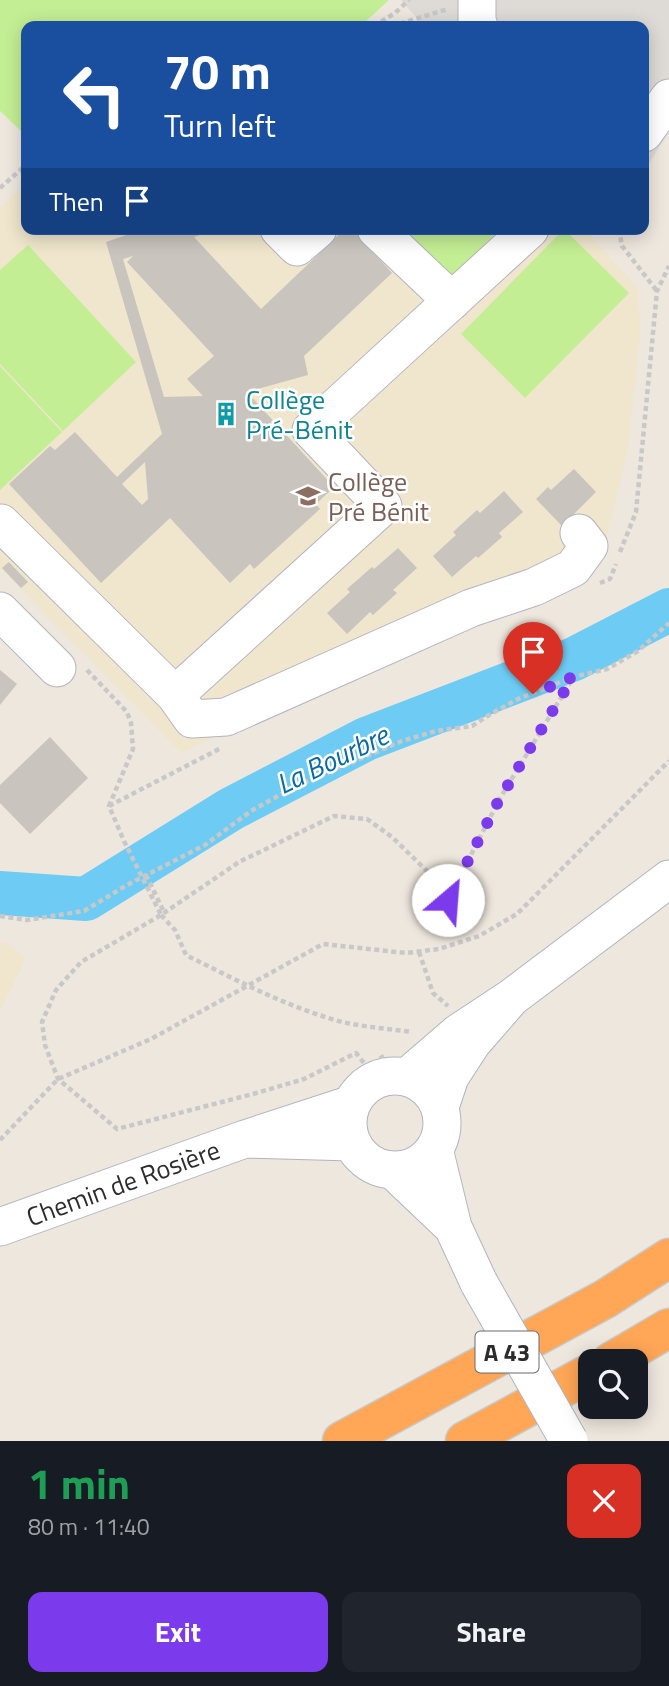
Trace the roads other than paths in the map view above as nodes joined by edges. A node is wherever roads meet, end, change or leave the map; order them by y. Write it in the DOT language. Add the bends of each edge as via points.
graph roads {
  1 [pos="669,98"];
  2 [pos="649,126"];
  3 [pos="285,235"];
  4 [pos="311,235"];
  5 [pos="382,235"];
  6 [pos="524,235"];
  7 [pos="452,301"];
  8 [pos="1,523"];
  9 [pos="579,533"];
  10 [pos="0,611"];
  11 [pos="57,668"];
  12 [pos="175,695"];
  13 [pos="666,886"];
  14 [pos="511,998"];
  15 [pos="398,1065"];
  16 [pos="352,1104"];
  17 [pos="440,1107"];
  18 [pos="245,1139"];
  19 [pos="352,1142"];
  20 [pos="434,1149"];
  21 [pos="393,1170"];
  22 [pos="0,1227"];
  23 [pos="453,1227"];
  24 [pos="669,1258"];
  25 [pos="669,1328"];
  26 [pos="633,1349"];
  27 [pos="578,1380"];
  28 [pos="342,1441"];
  29 [pos="465,1441"];
  30 [pos="569,1441"];
  1 -- 2 [label="street"];
  3 -- 4 [label="street" via="297,247"];
  5 -- 7 [label="street"];
  6 -- 7 [label="street"];
  7 -- 12 [label="street" via="310,430 383,506"];
  8 -- 12 [label="street"];
  9 -- 12 [label="street" via="589,546 572,568 226,717 192,719"];
  10 -- 11 [label="street"];
  13 -- 14 [label="street"];
  14 -- 15 [label="street"];
  14 -- 17 [label="street" via="464,1054"];
  15 -- 16 [label="street" via="394,1075 369,1083"];
  15 -- 17 [label="street" via="433,1094"];
  16 -- 18 [label="street, Chemin de Rosière"];
  16 -- 19 [label="street" via="348,1116"];
  17 -- 20 [label="street" via="440,1136"];
  18 -- 19 [label="street, Chemin de Rosière"];
  18 -- 22 [label="street, Chemin de Rosière"];
  19 -- 21 [label="street" via="369,1162"];
  20 -- 21 [label="street" via="423,1161"];
  20 -- 23 [label="street"];
  21 -- 23 [label="street"];
  23 -- 30 [label="street, bridge" via="479,1283"];
  24 -- 28 [label="highway, A 43" via="605,1299"];
  25 -- 26 [label="highway"];
  27 -- 29 [label="highway, A 43"];
}
